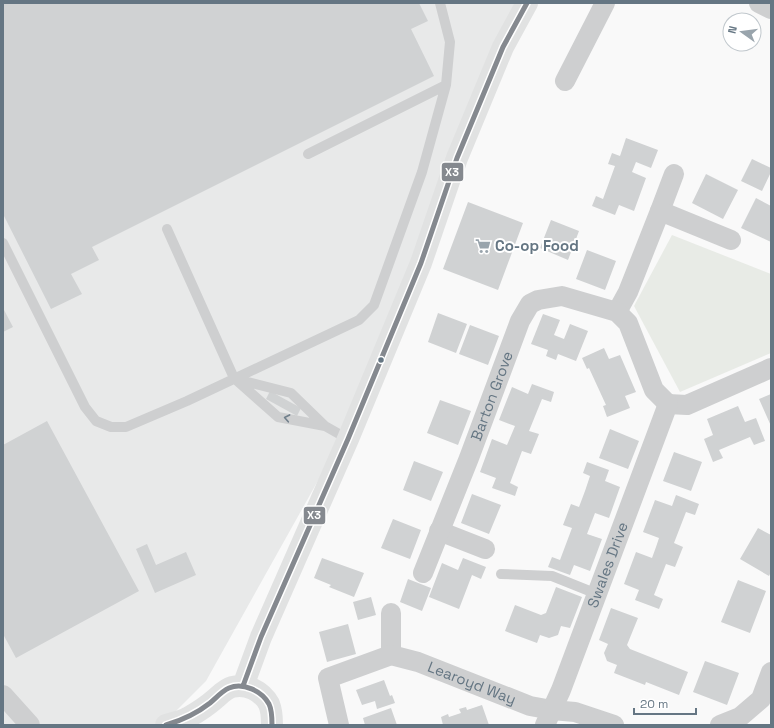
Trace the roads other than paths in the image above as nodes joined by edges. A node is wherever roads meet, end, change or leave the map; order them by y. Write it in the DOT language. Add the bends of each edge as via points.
graph roads {
  1 [pos="440,3"];
  2 [pos="527,3"];
  3 [pos="605,3"];
  4 [pos="759,3"];
  5 [pos="771,9"];
  6 [pos="565,81"];
  7 [pos="446,86"];
  8 [pos="308,154"];
  9 [pos="674,174"];
  10 [pos="660,211"];
  11 [pos="167,229"];
  12 [pos="731,240"];
  13 [pos="3,243"];
  14 [pos="617,312"];
  15 [pos="771,368"];
  16 [pos="234,378"];
  17 [pos="668,404"];
  18 [pos="325,426"];
  19 [pos="348,439"];
  20 [pos="439,531"];
  21 [pos="485,549"];
  22 [pos="423,573"];
  23 [pos="501,574"];
  24 [pos="598,594"];
  25 [pos="391,613"];
  26 [pos="391,655"];
  27 [pos="771,672"];
  28 [pos="243,686"];
  29 [pos="3,695"];
  30 [pos="215,699"];
  31 [pos="548,718"];
  32 [pos="742,721"];
  33 [pos="30,725"];
  34 [pos="166,725"];
  35 [pos="210,725"];
  36 [pos="272,725"];
  37 [pos="339,725"];
  38 [pos="614,725"];
  39 [pos="720,725"];
  1 -- 7 [label="lane" via="450,42"];
  2 -- 19 [label="street" via="503,47 457,158 421,263"];
  3 -- 6 [label="street"];
  4 -- 5 [label="street"];
  7 -- 8 [label="lane"];
  7 -- 16 [label="lane" via="422,172 374,305 359,320"];
  9 -- 10 [label="street"];
  10 -- 12 [label="street"];
  10 -- 14 [label="street" via="628,292"];
  11 -- 16 [label="lane"];
  13 -- 16 [label="lane" via="85,407 96,421 111,427 126,427"];
  14 -- 17 [label="street" via="628,323 654,390"];
  14 -- 20 [label="street, Barton Grove" via="562,296 530,304 520,321"];
  15 -- 17 [label="street" via="687,405"];
  16 -- 18 [label="lane" via="291,393"];
  18 -- 16 [label="lane, one-way" via="278,417"];
  17 -- 24 [label="street, Swales Drive"];
  18 -- 19 [label="lane"];
  19 -- 28 [label="street" via="261,638"];
  20 -- 21 [label="street"];
  20 -- 22 [label="street, Barton Grove"];
  23 -- 24 [label="lane" via="552,576"];
  24 -- 31 [label="street, Swales Drive"];
  25 -- 26 [label="street"];
  26 -- 31 [label="street, Learoyd Way" via="418,662 530,706"];
  26 -- 37 [label="street" via="328,678"];
  27 -- 32 [label="street" via="760,699"];
  28 -- 30 [label="street" via="233,687"];
  28 -- 36 [label="street" via="263,695 269,704"];
  29 -- 33 [label="street"];
  30 -- 34 [label="street" via="188,718"];
  30 -- 35 [label="street" via="210,709"];
  31 -- 38 [label="street, Learoyd Way" via="575,712"];
  32 -- 39 [label="street"];
}
